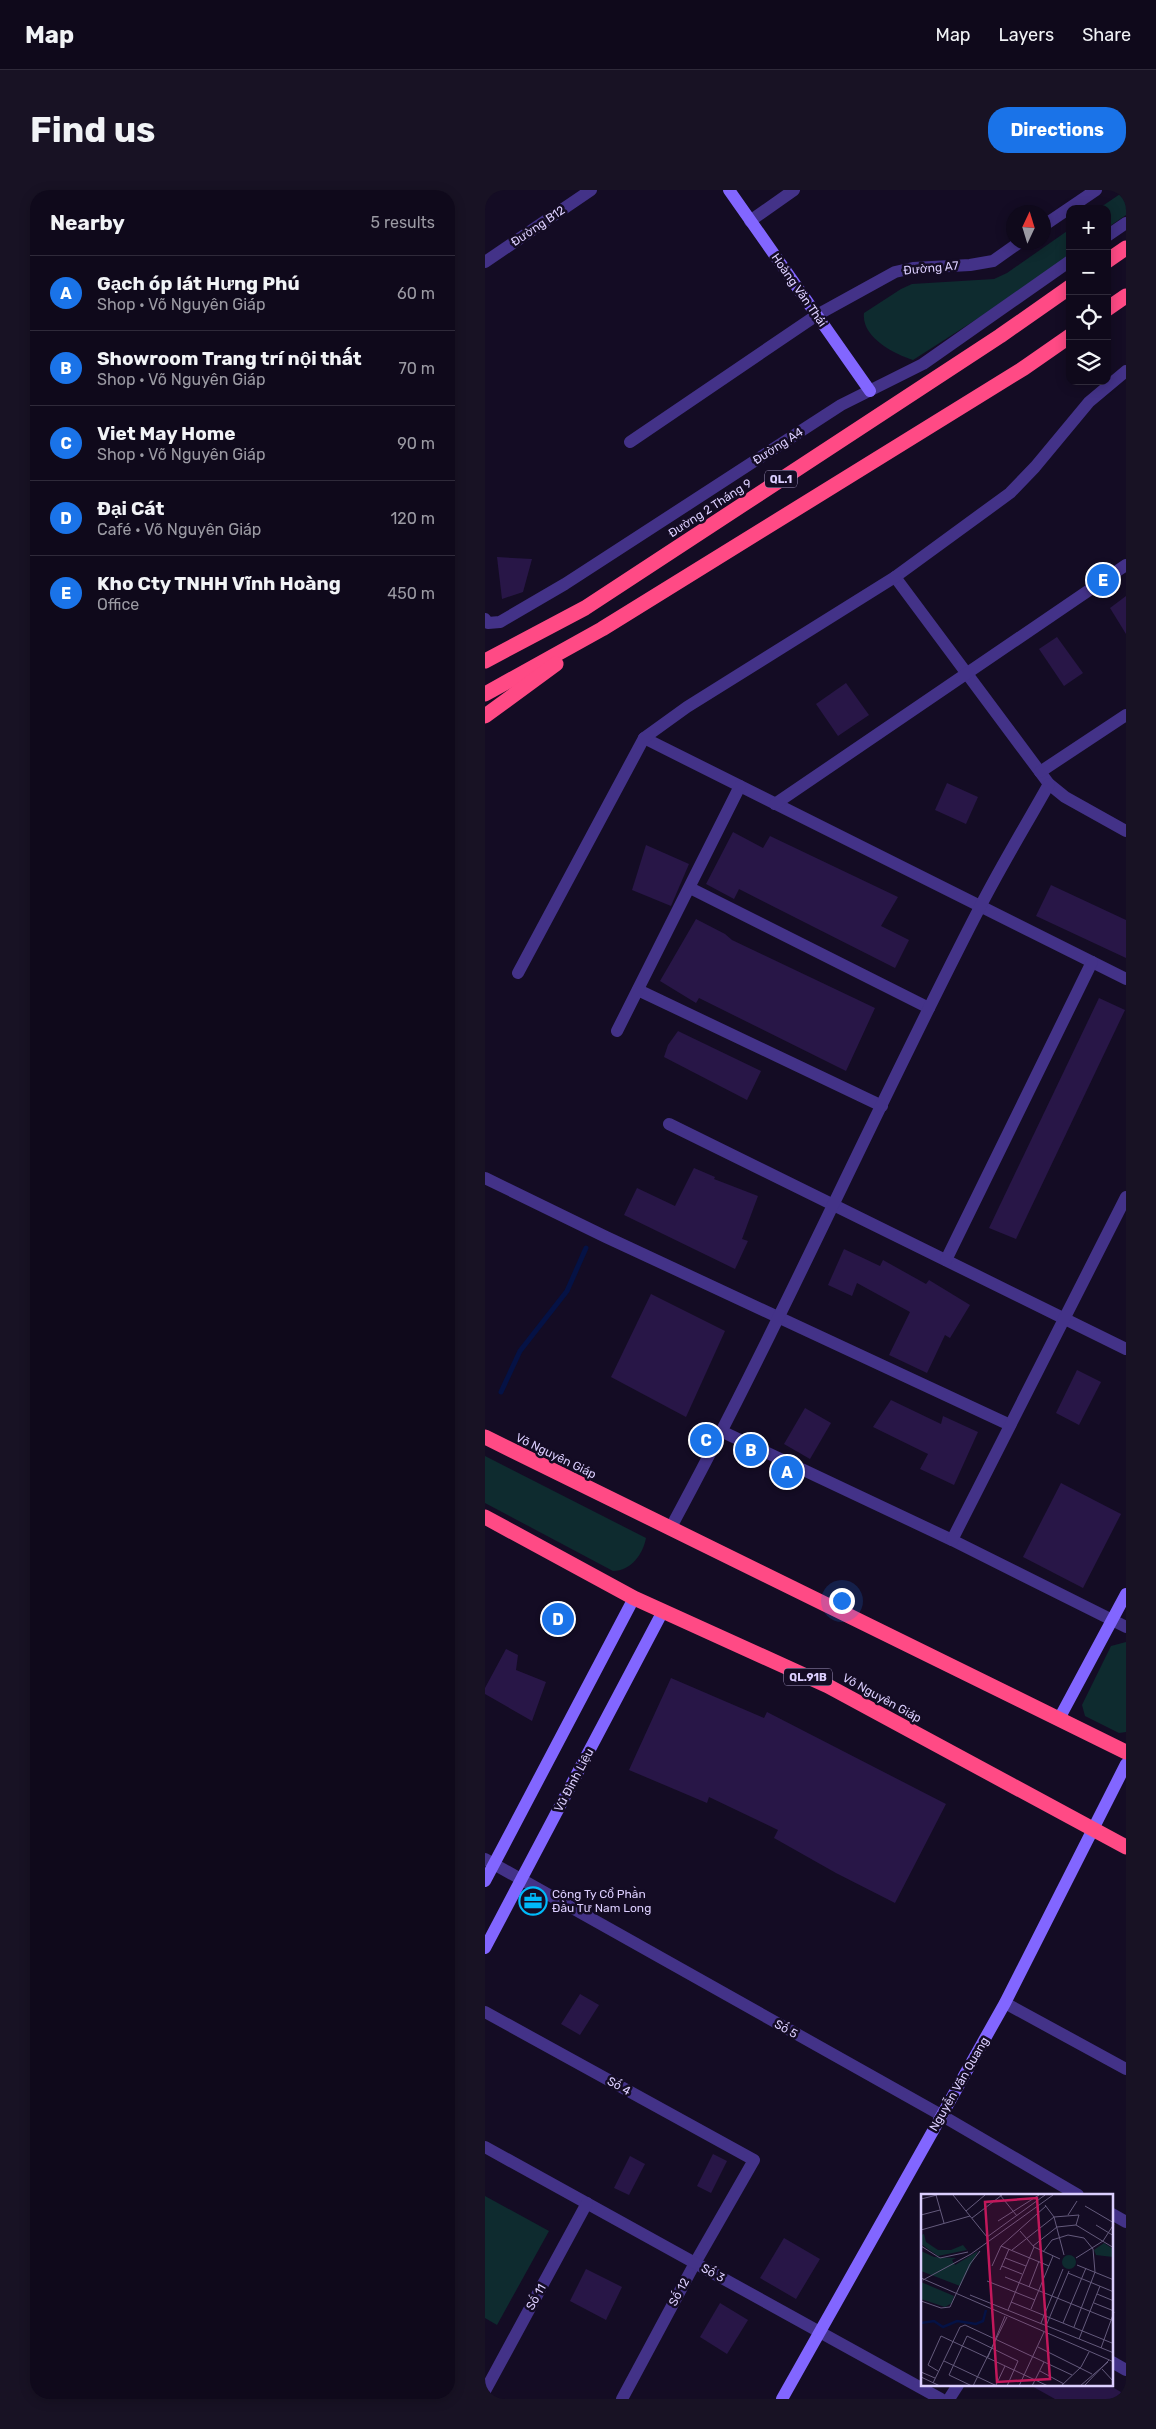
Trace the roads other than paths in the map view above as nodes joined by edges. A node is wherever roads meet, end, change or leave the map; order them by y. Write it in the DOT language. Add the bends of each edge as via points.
graph roads {
  1 [pos="591,190"];
  2 [pos="729,190"];
  3 [pos="794,190"];
  4 [pos="1096,190"];
  5 [pos="750,221"];
  6 [pos="1051,221"];
  7 [pos="1126,223"];
  8 [pos="1111,233"];
  9 [pos="1126,248"];
  10 [pos="1009,250"];
  11 [pos="1111,258"];
  12 [pos="485,262"];
  13 [pos="1066,264"];
  14 [pos="1066,290"];
  15 [pos="1126,296"];
  16 [pos="1111,306"];
  17 [pos="817,315"];
  18 [pos="1066,339"];
  19 [pos="1126,371"];
  20 [pos="869,391"];
  21 [pos="630,442"];
  22 [pos="1126,565"];
  23 [pos="895,577"];
  24 [pos="485,619"];
  25 [pos="602,629"];
  26 [pos="485,661"];
  27 [pos="966,673"];
  28 [pos="485,694"];
  29 [pos="1126,714"];
  30 [pos="485,716"];
  31 [pos="644,738"];
  32 [pos="1040,772"];
  33 [pos="1049,784"];
  34 [pos="740,786"];
  35 [pos="775,804"];
  36 [pos="1126,831"];
  37 [pos="690,888"];
  38 [pos="981,906"];
  39 [pos="1092,962"];
  40 [pos="518,973"];
  41 [pos="1126,979"];
  42 [pos="638,990"];
  43 [pos="929,1008"];
  44 [pos="617,1031"];
  45 [pos="883,1106"];
  46 [pos="669,1124"];
  47 [pos="485,1178"];
  48 [pos="1126,1197"];
  49 [pos="834,1205"];
  50 [pos="946,1260"];
  51 [pos="779,1317"];
  52 [pos="1065,1318"];
  53 [pos="1126,1349"];
  54 [pos="1010,1425"];
  55 [pos="723,1432"];
  56 [pos="485,1437"];
  57 [pos="485,1517"];
  58 [pos="671,1529"];
  59 [pos="952,1540"];
  60 [pos="1126,1594"];
  61 [pos="634,1598"];
  62 [pos="663,1611"];
  63 [pos="1113,1620"];
  64 [pos="1126,1627"];
  65 [pos="1060,1718"];
  66 [pos="1126,1752"];
  67 [pos="1126,1764"];
  68 [pos="1093,1830"];
  69 [pos="1126,1847"];
  70 [pos="489,1862"];
  71 [pos="521,1880"];
  72 [pos="485,1881"];
  73 [pos="485,1948"];
  74 [pos="1005,2003"];
  75 [pos="485,2012"];
  76 [pos="1126,2069"];
  77 [pos="941,2116"];
  78 [pos="485,2147"];
  79 [pos="754,2160"];
  80 [pos="1073,2194"];
  81 [pos="587,2203"];
  82 [pos="1113,2215"];
  83 [pos="1126,2222"];
  84 [pos="695,2262"];
  85 [pos="820,2332"];
  86 [pos="1113,2363"];
  87 [pos="1126,2370"];
  88 [pos="956,2386"];
  89 [pos="485,2391"];
  90 [pos="622,2399"];
  91 [pos="782,2399"];
  92 [pos="941,2399"];
  93 [pos="949,2399"];
  1 -- 12 [label="street, Đường B12"];
  2 -- 5 [label="street, Hoàng Văn Thái"];
  3 -- 5 [label="street"];
  4 -- 6 [label="street"];
  5 -- 17 [label="street, Hoàng Văn Thái"];
  7 -- 8 [label="street"];
  9 -- 11 [label="highway"];
  10 -- 17 [label="street, Đường A7" via="993,261 895,272"];
  13 -- 20 [label="street, Đường A4" via="923,364"];
  14 -- 26 [label="highway, Đường 2 Tháng 9 / QL.1" via="585,608"];
  15 -- 16 [label="highway"];
  17 -- 20 [label="street, Hoàng Văn Thái"];
  17 -- 21 [label="street, Đường A7"];
  18 -- 25 [label="highway, QL.1"];
  19 -- 23 [label="street" via="1089,402 1010,493"];
  20 -- 24 [label="street, Đường A4" via="841,405 565,584 500,622 488,623"];
  22 -- 27 [label="street"];
  23 -- 27 [label="street"];
  23 -- 31 [label="street" via="687,707"];
  25 -- 28 [label="highway, QL.1"];
  25 -- 30 [label="highway"];
  27 -- 32 [label="street"];
  27 -- 35 [label="street"];
  29 -- 32 [label="street"];
  31 -- 34 [label="street"];
  31 -- 40 [label="street"];
  32 -- 33 [label="street"];
  33 -- 36 [label="street" via="1065,797"];
  33 -- 38 [label="street"];
  34 -- 35 [label="street"];
  34 -- 37 [label="street"];
  35 -- 38 [label="street"];
  37 -- 42 [label="street"];
  37 -- 43 [label="street"];
  38 -- 39 [label="street"];
  38 -- 43 [label="street"];
  39 -- 41 [label="street"];
  39 -- 50 [label="street"];
  42 -- 44 [label="street"];
  42 -- 45 [label="street"];
  43 -- 45 [label="street"];
  45 -- 49 [label="street"];
  46 -- 49 [label="street"];
  47 -- 51 [label="street"];
  48 -- 52 [label="street"];
  49 -- 50 [label="street"];
  49 -- 51 [label="street"];
  50 -- 52 [label="street"];
  51 -- 54 [label="street"];
  51 -- 55 [label="street"];
  52 -- 53 [label="street"];
  52 -- 54 [label="street"];
  54 -- 59 [label="street"];
  55 -- 58 [label="street"];
  55 -- 59 [label="street"];
  56 -- 58 [label="highway, Võ Nguyên Giáp"];
  57 -- 61 [label="highway, Võ Nguyên Giáp / QL.91B"];
  58 -- 65 [label="highway, Võ Nguyên Giáp"];
  59 -- 63 [label="street"];
  60 -- 63 [label="street"];
  61 -- 62 [label="highway, Võ Nguyên Giáp / QL.91B"];
  61 -- 70 [label="street"];
  62 -- 68 [label="highway, Võ Nguyên Giáp / QL.91B" via="828,1686"];
  62 -- 71 [label="street, Vũ Đình Liệu"];
  63 -- 64 [label="street"];
  63 -- 65 [label="street"];
  65 -- 66 [label="highway, Võ Nguyên Giáp"];
  67 -- 68 [label="street, Nguyễn Văn Quang"];
  68 -- 69 [label="highway, Võ Nguyên Giáp / QL.91B"];
  68 -- 74 [label="street, Nguyễn Văn Quang"];
  70 -- 71 [label="street, Số 5"];
  70 -- 72 [label="street"];
  71 -- 73 [label="street, Vũ Đình Liệu"];
  71 -- 77 [label="street, Số 5"];
  74 -- 76 [label="street"];
  74 -- 77 [label="street, Nguyễn Văn Quang"];
  75 -- 79 [label="street, Số 4"];
  77 -- 80 [label="street, Số 5"];
  77 -- 85 [label="street, Nguyễn Văn Quang"];
  78 -- 81 [label="street, Số 3"];
  79 -- 84 [label="street, Số 12"];
  81 -- 84 [label="street, Số 3"];
  81 -- 89 [label="street, Số 11"];
  82 -- 83 [label="street"];
  84 -- 85 [label="street, Số 3"];
  84 -- 90 [label="street, Số 12"];
  85 -- 91 [label="street, Nguyễn Văn Quang"];
  85 -- 92 [label="street, Số 3"];
  86 -- 87 [label="street"];
  88 -- 93 [label="street"];
}
